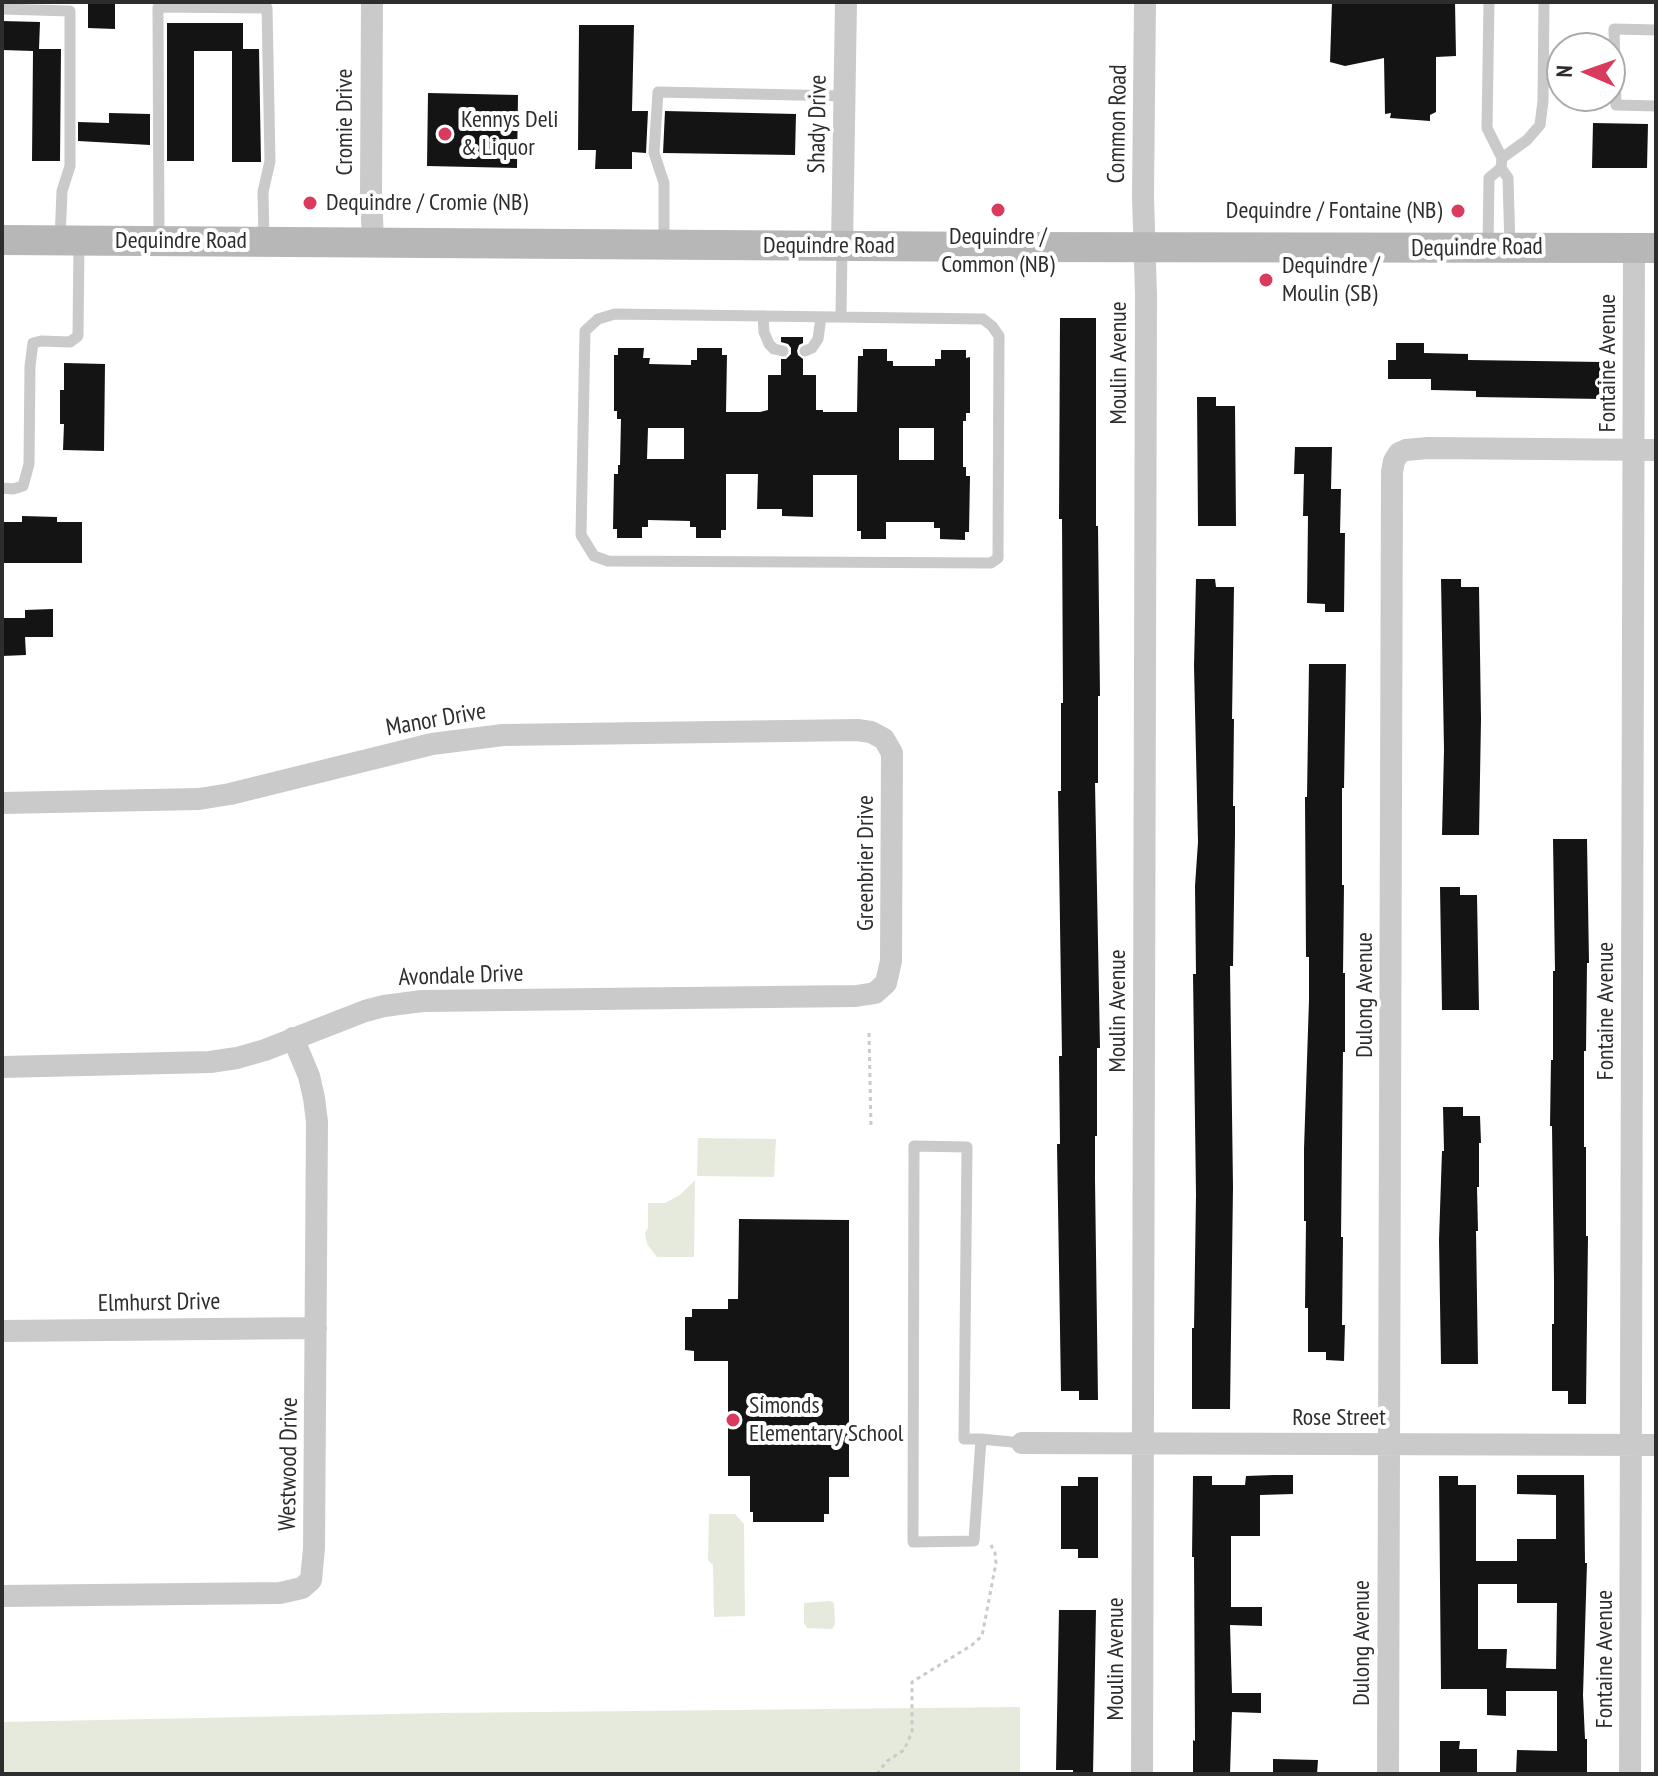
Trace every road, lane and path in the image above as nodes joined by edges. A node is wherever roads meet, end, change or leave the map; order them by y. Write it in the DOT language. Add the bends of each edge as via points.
graph roads {
  1 [pos="372,2"];
  2 [pos="846,2"];
  3 [pos="1145,2"];
  4 [pos="1489,2"];
  5 [pos="1544,2"];
  6 [pos="2,9"];
  7 [pos="1656,30"];
  8 [pos="844,96"];
  9 [pos="1656,106"];
  10 [pos="1501,163"];
  11 [pos="2,240"];
  12 [pos="69,241"];
  13 [pos="159,242"];
  14 [pos="264,242"];
  15 [pos="373,242"];
  16 [pos="664,245"];
  17 [pos="842,246"];
  18 [pos="1499,247"];
  19 [pos="1145,248"];
  20 [pos="1645,248"];
  21 [pos="763,316"];
  22 [pos="821,317"];
  23 [pos="841,317"];
  24 [pos="783,351"];
  25 [pos="805,351"];
  26 [pos="1645,450"];
  27 [pos="2,488"];
  28 [pos="884,739"];
  29 [pos="2,803"];
  30 [pos="882,989"];
  31 [pos="869,1033"];
  32 [pos="293,1038"];
  33 [pos="2,1067"];
  34 [pos="871,1127"];
  35 [pos="316,1328"];
  36 [pos="2,1331"];
  37 [pos="981,1439"];
  38 [pos="1022,1443"];
  39 [pos="1143,1444"];
  40 [pos="1389,1444"];
  41 [pos="1631,1445"];
  42 [pos="1656,1445"];
  43 [pos="991,1545"];
  44 [pos="2,1596"];
  45 [pos="877,1774"];
  46 [pos="1142,1774"];
  47 [pos="1388,1774"];
  48 [pos="1630,1774"];
  1 -- 15 [label="street, Cromie Drive"];
  2 -- 8 [label="street, Shady Drive"];
  3 -- 19 [label="street, Common Road"];
  4 -- 10 [label="lane" via="1487,128"];
  5 -- 10 [label="lane" via="1540,125"];
  6 -- 12 [label="lane" via="70,11 70,166 62,191"];
  7 -- 9 [label="lane" via="1614,29 1616,105"];
  8 -- 16 [label="lane" via="658,92 654,153 664,183"];
  8 -- 17 [label="street, Shady Drive"];
  10 -- 18 [label="lane" via="1508,178"];
  10 -- 18 [label="lane" via="1489,178"];
  11 -- 12 [label="main road, Dequindre Road"];
  12 -- 13 [label="main road, Dequindre Road"];
  12 -- 27 [label="lane" via="78,336 70,342 33,343 29,464 23,486"];
  13 -- 14 [label="main road, Dequindre Road"];
  13 -- 14 [label="lane" via="158,7 267,8 270,161 263,192"];
  14 -- 15 [label="main road, Dequindre Road"];
  15 -- 16 [label="main road, Dequindre Road"];
  16 -- 17 [label="main road, Dequindre Road"];
  17 -- 19 [label="main road, Dequindre Road"];
  17 -- 23 [label="lane"];
  18 -- 19 [label="main road, Dequindre Road"];
  18 -- 20 [label="main road, Dequindre Road"];
  19 -- 39 [label="street, Moulin Avenue"];
  20 -- 26 [label="street, Fontaine Avenue"];
  21 -- 22 [label="lane"];
  21 -- 23 [label="lane" via="615,314 598,319 585,331 581,535 594,556 608,561 975,563 998,558 999,336 983,319"];
  21 -- 24 [label="lane" via="769,344"];
  22 -- 23 [label="lane"];
  22 -- 25 [label="lane" via="818,339"];
  26 -- 40 [label="street, Dulong Avenue" via="1414,448 1394,461"];
  26 -- 41 [label="street, Fontaine Avenue"];
  28 -- 29 [label="street, Manor Drive" via="857,730 492,736 432,744 199,799"];
  28 -- 30 [label="street, Greenbrier Drive" via="892,753 891,945 890,973"];
  30 -- 32 [label="street, Avondale Drive" via="856,996 422,1001 365,1011"];
  31 -- 34 [label="path"];
  32 -- 33 [label="street, Avondale Drive" via="210,1062"];
  32 -- 35 [label="street, Westwood Drive" via="309,1076 317,1122"];
  35 -- 36 [label="street, Elmhurst Drive"];
  35 -- 44 [label="street, Westwood Drive" via="313,1571 302,1588 280,1593"];
  37 -- 37 [label="lane" via="964,1439 967,1147 914,1146 913,1542 974,1541"];
  37 -- 38 [label="lane"];
  38 -- 39 [label="street, Rose Street"];
  39 -- 40 [label="street, Rose Street"];
  39 -- 46 [label="street, Moulin Avenue"];
  40 -- 41 [label="street, Rose Street"];
  40 -- 47 [label="street, Dulong Avenue"];
  41 -- 42 [label="street, Rose Street"];
  41 -- 48 [label="street, Fontaine Avenue"];
  43 -- 45 [label="path" via="996,1563 982,1636 912,1682 912,1732 904,1750"];
}
